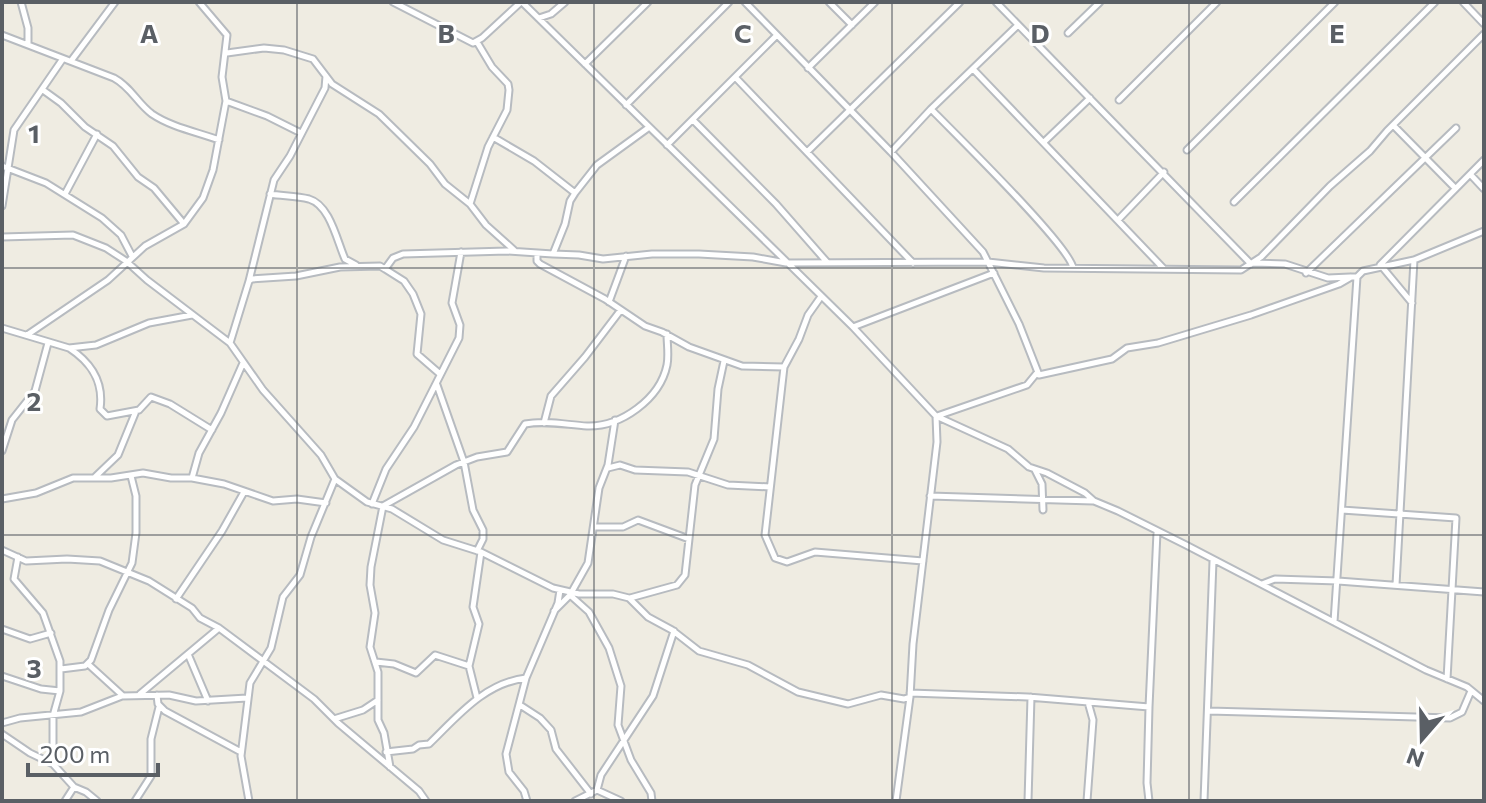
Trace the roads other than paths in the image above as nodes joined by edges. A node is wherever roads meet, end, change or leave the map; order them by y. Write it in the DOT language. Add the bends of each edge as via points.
graph roads {
  1 [pos="21,2"];
  2 [pos="115,2"];
  3 [pos="199,2"];
  4 [pos="393,2"];
  5 [pos="521,2"];
  6 [pos="565,2"];
  7 [pos="648,2"];
  8 [pos="729,2"];
  9 [pos="745,2"];
  10 [pos="829,2"];
  11 [pos="875,2"];
  12 [pos="960,2"];
  13 [pos="996,2"];
  14 [pos="1100,2"];
  15 [pos="1217,2"];
  16 [pos="1335,2"];
  17 [pos="1435,2"];
  18 [pos="1463,2"];
  19 [pos="539,18"];
  20 [pos="1484,24"];
  21 [pos="852,25"];
  22 [pos="1018,25"];
  23 [pos="1068,33"];
  24 [pos="1484,34"];
  25 [pos="2,35"];
  26 [pos="777,35"];
  27 [pos="477,42"];
  28 [pos="28,43"];
  29 [pos="227,53"];
  30 [pos="62,60"];
  31 [pos="71,61"];
  32 [pos="585,64"];
  33 [pos="808,68"];
  34 [pos="973,69"];
  35 [pos="326,75"];
  36 [pos="736,78"];
  37 [pos="43,90"];
  38 [pos="1090,98"];
  39 [pos="1119,100"];
  40 [pos="226,101"];
  41 [pos="626,105"];
  42 [pos="931,109"];
  43 [pos="850,111"];
  44 [pos="693,120"];
  45 [pos="1393,125"];
  46 [pos="648,128"];
  47 [pos="1456,128"];
  48 [pos="301,133"];
  49 [pos="97,134"];
  50 [pos="493,137"];
  51 [pos="219,140"];
  52 [pos="1044,142"];
  53 [pos="667,145"];
  54 [pos="1187,150"];
  55 [pos="807,152"];
  56 [pos="891,152"];
  57 [pos="1425,159"];
  58 [pos="1484,160"];
  59 [pos="2,166"];
  60 [pos="9,168"];
  61 [pos="1164,172"];
  62 [pos="1470,174"];
  63 [pos="1455,188"];
  64 [pos="1484,189"];
  65 [pos="575,193"];
  66 [pos="65,194"];
  67 [pos="270,194"];
  68 [pos="1234,202"];
  69 [pos="470,204"];
  70 [pos="2,206"];
  71 [pos="1118,220"];
  72 [pos="184,224"];
  73 [pos="1484,231"];
  74 [pos="2,237"];
  75 [pos="461,252"];
  76 [pos="517,252"];
  77 [pos="537,253"];
  78 [pos="553,254"];
  79 [pos="626,256"];
  80 [pos="129,259"];
  81 [pos="1414,260"];
  82 [pos="827,262"];
  83 [pos="988,262"];
  84 [pos="786,263"];
  85 [pos="914,264"];
  86 [pos="1251,264"];
  87 [pos="361,267"];
  88 [pos="1073,268"];
  89 [pos="1379,268"];
  90 [pos="385,269"];
  91 [pos="1165,270"];
  92 [pos="994,273"];
  93 [pos="1306,273"];
  94 [pos="1354,277"];
  95 [pos="249,281"];
  96 [pos="820,298"];
  97 [pos="609,302"];
  98 [pos="1413,303"];
  99 [pos="620,311"];
  100 [pos="193,315"];
  101 [pos="853,327"];
  102 [pos="2,328"];
  103 [pos="667,334"];
  104 [pos="27,335"];
  105 [pos="48,343"];
  106 [pos="230,343"];
  107 [pos="69,348"];
  108 [pos="724,361"];
  109 [pos="243,363"];
  110 [pos="784,367"];
  111 [pos="1036,373"];
  112 [pos="440,374"];
  113 [pos="437,384"];
  114 [pos="136,411"];
  115 [pos="936,416"];
  116 [pos="615,420"];
  117 [pos="544,423"];
  118 [pos="212,430"];
  119 [pos="2,451"];
  120 [pos="464,462"];
  121 [pos="607,468"];
  122 [pos="1034,469"];
  123 [pos="697,474"];
  124 [pos="130,475"];
  125 [pos="95,477"];
  126 [pos="192,478"];
  127 [pos="335,479"];
  128 [pos="770,487"];
  129 [pos="244,492"];
  130 [pos="930,496"];
  131 [pos="2,499"];
  132 [pos="1043,499"];
  133 [pos="1094,501"];
  134 [pos="326,503"];
  135 [pos="372,504"];
  136 [pos="383,506"];
  137 [pos="1043,510"];
  138 [pos="1342,510"];
  139 [pos="1400,515"];
  140 [pos="594,527"];
  141 [pos="1157,532"];
  142 [pos="689,539"];
  143 [pos="2,550"];
  144 [pos="479,552"];
  145 [pos="18,557"];
  146 [pos="923,561"];
  147 [pos="1213,561"];
  148 [pos="129,572"];
  149 [pos="1338,581"];
  150 [pos="1261,584"];
  151 [pos="1396,585"];
  152 [pos="560,590"];
  153 [pos="1454,590"];
  154 [pos="1484,592"];
  155 [pos="571,594"];
  156 [pos="629,598"];
  157 [pos="176,599"];
  158 [pos="554,611"];
  159 [pos="1334,622"];
  160 [pos="219,628"];
  161 [pos="2,629"];
  162 [pos="674,631"];
  163 [pos="51,633"];
  164 [pos="188,654"];
  165 [pos="263,661"];
  166 [pos="376,662"];
  167 [pos="88,664"];
  168 [pos="469,666"];
  169 [pos="61,669"];
  170 [pos="2,676"];
  171 [pos="526,678"];
  172 [pos="1447,679"];
  173 [pos="60,691"];
  174 [pos="1471,691"];
  175 [pos="138,695"];
  176 [pos="157,695"];
  177 [pos="910,695"];
  178 [pos="122,696"];
  179 [pos="1031,697"];
  180 [pos="247,698"];
  181 [pos="477,698"];
  182 [pos="378,700"];
  183 [pos="208,701"];
  184 [pos="1087,701"];
  185 [pos="1484,701"];
  186 [pos="519,704"];
  187 [pos="159,707"];
  188 [pos="1149,707"];
  189 [pos="1209,711"];
  190 [pos="53,716"];
  191 [pos="334,719"];
  192 [pos="2,723"];
  193 [pos="2,734"];
  194 [pos="626,740"];
  195 [pos="241,752"];
  196 [pos="386,752"];
  197 [pos="53,764"];
  198 [pos="390,767"];
  199 [pos="74,787"];
  200 [pos="590,795"];
  201 [pos="65,801"];
  202 [pos="97,801"];
  203 [pos="135,801"];
  204 [pos="249,801"];
  205 [pos="426,801"];
  206 [pos="527,801"];
  207 [pos="575,801"];
  208 [pos="621,801"];
  209 [pos="652,801"];
  210 [pos="896,801"];
  211 [pos="1028,801"];
  212 [pos="1087,801"];
  213 [pos="1149,801"];
  214 [pos="1204,801"];
  1 -- 28 [label="street"];
  2 -- 31 [label="street"];
  3 -- 29 [label="street" via="225,31"];
  4 -- 27 [label="street"];
  5 -- 19 [label="street"];
  5 -- 27 [label="street"];
  6 -- 19 [label="street"];
  7 -- 32 [label="street"];
  8 -- 41 [label="street"];
  9 -- 26 [label="street"];
  10 -- 21 [label="street"];
  11 -- 21 [label="street"];
  12 -- 43 [label="street"];
  13 -- 22 [label="street"];
  14 -- 23 [label="street"];
  15 -- 39 [label="street"];
  16 -- 54 [label="street"];
  17 -- 68 [label="street"];
  18 -- 20 [label="street"];
  19 -- 32 [label="street"];
  21 -- 33 [label="street"];
  22 -- 34 [label="street"];
  22 -- 38 [label="street"];
  24 -- 45 [label="street"];
  25 -- 28 [label="street"];
  26 -- 33 [label="street"];
  26 -- 36 [label="street"];
  27 -- 50 [label="street" via="509,87 507,110"];
  28 -- 30 [label="street"];
  29 -- 35 [label="street" via="284,50 313,59"];
  29 -- 40 [label="street" via="222,77"];
  30 -- 31 [label="street"];
  30 -- 37 [label="street"];
  31 -- 51 [label="street" via="125,84 161,119"];
  32 -- 41 [label="street"];
  33 -- 43 [label="street"];
  34 -- 42 [label="street"];
  34 -- 52 [label="street"];
  35 -- 48 [label="street" via="325,88"];
  35 -- 69 [label="street" via="379,114"];
  36 -- 44 [label="street"];
  36 -- 55 [label="street"];
  37 -- 49 [label="street"];
  37 -- 60 [label="street" via="14,130"];
  38 -- 52 [label="street"];
  38 -- 61 [label="street"];
  40 -- 48 [label="street"];
  40 -- 51 [label="street"];
  41 -- 46 [label="street"];
  42 -- 56 [label="street"];
  42 -- 88 [label="street" via="1040,223 1070,257"];
  43 -- 55 [label="street"];
  43 -- 56 [label="street"];
  44 -- 53 [label="street"];
  44 -- 82 [label="street"];
  45 -- 57 [label="street"];
  45 -- 86 [label="street"];
  46 -- 53 [label="street"];
  46 -- 65 [label="street" via="597,165"];
  47 -- 57 [label="street"];
  48 -- 67 [label="street"];
  49 -- 66 [label="street"];
  49 -- 72 [label="street"];
  50 -- 65 [label="street"];
  50 -- 69 [label="street"];
  51 -- 72 [label="street" via="209,188"];
  52 -- 71 [label="street"];
  53 -- 84 [label="street"];
  55 -- 85 [label="street"];
  56 -- 83 [label="street"];
  57 -- 63 [label="street"];
  57 -- 93 [label="street"];
  58 -- 62 [label="street"];
  59 -- 60 [label="street"];
  60 -- 66 [label="street"];
  60 -- 70 [label="street"];
  61 -- 71 [label="street"];
  61 -- 86 [label="street"];
  62 -- 63 [label="street"];
  62 -- 64 [label="street"];
  63 -- 89 [label="street"];
  65 -- 78 [label="street"];
  66 -- 80 [label="street" via="113,225"];
  67 -- 87 [label="street" via="313,200 332,225 345,259"];
  67 -- 95 [label="street"];
  69 -- 76 [label="street"];
  71 -- 91 [label="street"];
  72 -- 80 [label="street"];
  73 -- 81 [label="street"];
  74 -- 80 [label="street" via="73,235"];
  75 -- 76 [label="street"];
  75 -- 90 [label="street" via="403,254"];
  75 -- 112 [label="street" via="452,303 459,338"];
  76 -- 77 [label="street"];
  77 -- 78 [label="street"];
  77 -- 97 [label="street" via="540,264"];
  78 -- 79 [label="street"];
  79 -- 84 [label="street" via="699,254"];
  79 -- 97 [label="street"];
  80 -- 100 [label="street"];
  80 -- 104 [label="street" via="108,280"];
  81 -- 89 [label="street"];
  81 -- 98 [label="street"];
  82 -- 84 [label="street"];
  82 -- 85 [label="street"];
  83 -- 85 [label="street"];
  83 -- 88 [label="street"];
  83 -- 92 [label="street"];
  84 -- 96 [label="street"];
  86 -- 91 [label="street" via="1235,271"];
  86 -- 93 [label="street" via="1278,263"];
  87 -- 90 [label="street"];
  87 -- 95 [label="street"];
  88 -- 91 [label="street"];
  89 -- 94 [label="street"];
  89 -- 98 [label="street"];
  90 -- 112 [label="street" via="413,294 421,314 417,354"];
  92 -- 101 [label="street"];
  92 -- 111 [label="street"];
  93 -- 94 [label="street"];
  94 -- 111 [label="street" via="1266,311 1127,348 1112,359"];
  94 -- 138 [label="street"];
  95 -- 106 [label="street"];
  96 -- 101 [label="street"];
  96 -- 110 [label="street"];
  97 -- 99 [label="street"];
  98 -- 139 [label="street"];
  99 -- 103 [label="street"];
  99 -- 117 [label="street" via="551,396"];
  100 -- 106 [label="street"];
  100 -- 107 [label="street" via="149,323 96,345"];
  101 -- 115 [label="street"];
  102 -- 104 [label="street"];
  103 -- 108 [label="street"];
  103 -- 116 [label="street" via="667,362 660,380 637,410"];
  104 -- 105 [label="street"];
  105 -- 107 [label="street"];
  105 -- 119 [label="street" via="35,391 12,420"];
  106 -- 109 [label="street"];
  107 -- 114 [label="street" via="85,360 101,385 101,413 111,417"];
  108 -- 110 [label="street"];
  108 -- 123 [label="street" via="714,439"];
  109 -- 118 [label="street"];
  109 -- 127 [label="street"];
  110 -- 128 [label="street"];
  111 -- 115 [label="street" via="1027,385"];
  112 -- 113 [label="street"];
  113 -- 120 [label="street"];
  113 -- 135 [label="street" via="391,460"];
  114 -- 118 [label="street" via="157,397"];
  114 -- 125 [label="street" via="118,455"];
  115 -- 122 [label="street" via="1008,449"];
  115 -- 130 [label="street"];
  116 -- 117 [label="street" via="593,426"];
  116 -- 121 [label="street"];
  117 -- 120 [label="street" via="525,424 504,453"];
  118 -- 126 [label="street"];
  120 -- 136 [label="street"];
  120 -- 144 [label="street" via="473,510 483,530"];
  121 -- 123 [label="street"];
  121 -- 140 [label="street"];
  122 -- 132 [label="street"];
  122 -- 133 [label="street"];
  123 -- 128 [label="street" via="728,485"];
  123 -- 142 [label="street"];
  124 -- 125 [label="street"];
  124 -- 126 [label="street"];
  124 -- 148 [label="street" via="136,533"];
  125 -- 131 [label="street" via="73,478"];
  126 -- 129 [label="street"];
  127 -- 134 [label="street"];
  127 -- 135 [label="street"];
  128 -- 146 [label="street" via="765,535 776,559 793,561 815,552"];
  129 -- 134 [label="street" via="273,501"];
  129 -- 157 [label="street"];
  130 -- 132 [label="street"];
  130 -- 146 [label="street"];
  132 -- 133 [label="street"];
  132 -- 137 [label="street"];
  133 -- 141 [label="street"];
  134 -- 165 [label="street" via="300,575 283,597"];
  135 -- 136 [label="street"];
  136 -- 144 [label="street" via="443,540"];
  136 -- 166 [label="street" via="370,578 375,610 370,647"];
  138 -- 139 [label="street"];
  138 -- 149 [label="street"];
  139 -- 151 [label="street"];
  139 -- 153 [label="street" via="1456,518"];
  140 -- 142 [label="street" via="623,527 638,520"];
  140 -- 155 [label="street" via="588,563"];
  141 -- 147 [label="street"];
  141 -- 188 [label="street"];
  142 -- 156 [label="street" via="682,581"];
  143 -- 145 [label="street"];
  144 -- 152 [label="street"];
  144 -- 168 [label="street" via="473,607 479,624"];
  145 -- 148 [label="street" via="100,561"];
  145 -- 163 [label="street" via="14,579 41,609"];
  146 -- 177 [label="street"];
  147 -- 150 [label="street"];
  147 -- 189 [label="street"];
  148 -- 157 [label="street"];
  148 -- 167 [label="street"];
  149 -- 150 [label="street" via="1275,579"];
  149 -- 151 [label="street"];
  149 -- 159 [label="street"];
  150 -- 159 [label="street"];
  151 -- 153 [label="street"];
  152 -- 155 [label="street"];
  152 -- 158 [label="street"];
  153 -- 154 [label="street"];
  153 -- 172 [label="street"];
  155 -- 156 [label="street"];
  155 -- 158 [label="street"];
  155 -- 194 [label="street" via="595,620 617,668 618,725"];
  156 -- 162 [label="street" via="648,617"];
  157 -- 160 [label="street"];
  158 -- 171 [label="street"];
  159 -- 172 [label="street"];
  160 -- 164 [label="street"];
  160 -- 165 [label="street"];
  161 -- 163 [label="street" via="30,639"];
  162 -- 177 [label="street" via="699,651 748,665 813,696 848,704 881,695"];
  162 -- 194 [label="street" via="653,696"];
  163 -- 169 [label="street"];
  164 -- 175 [label="street"];
  164 -- 183 [label="street"];
  165 -- 180 [label="street"];
  165 -- 191 [label="street"];
  166 -- 168 [label="street" via="416,673 435,655"];
  166 -- 182 [label="street"];
  167 -- 169 [label="street"];
  167 -- 178 [label="street"];
  168 -- 181 [label="street"];
  169 -- 173 [label="street"];
  170 -- 173 [label="street"];
  171 -- 181 [label="street" via="504,681"];
  171 -- 186 [label="street"];
  172 -- 174 [label="street"];
  173 -- 190 [label="street"];
  174 -- 185 [label="street"];
  174 -- 189 [label="street" via="1462,712 1450,718"];
  175 -- 176 [label="street"];
  175 -- 178 [label="street"];
  176 -- 183 [label="street"];
  176 -- 187 [label="street"];
  177 -- 179 [label="street"];
  177 -- 210 [label="street"];
  178 -- 190 [label="street"];
  179 -- 184 [label="street"];
  179 -- 211 [label="street"];
  180 -- 183 [label="street"];
  180 -- 195 [label="street"];
  181 -- 196 [label="street" via="429,744"];
  182 -- 191 [label="street"];
  182 -- 196 [label="street"];
  184 -- 188 [label="street"];
  184 -- 212 [label="street" via="1093,720"];
  186 -- 200 [label="street" via="548,726 556,749"];
  186 -- 206 [label="street" via="506,760"];
  187 -- 195 [label="street"];
  187 -- 203 [label="street" via="151,739 151,776"];
  188 -- 213 [label="street"];
  189 -- 214 [label="street"];
  190 -- 192 [label="street"];
  190 -- 197 [label="street"];
  191 -- 198 [label="street"];
  193 -- 197 [label="street"];
  194 -- 200 [label="street"];
  194 -- 209 [label="street"];
  195 -- 204 [label="street"];
  196 -- 198 [label="street"];
  197 -- 199 [label="street"];
  198 -- 205 [label="street"];
  199 -- 201 [label="street"];
  199 -- 202 [label="street"];
  200 -- 207 [label="street"];
  200 -- 208 [label="street"];
}
